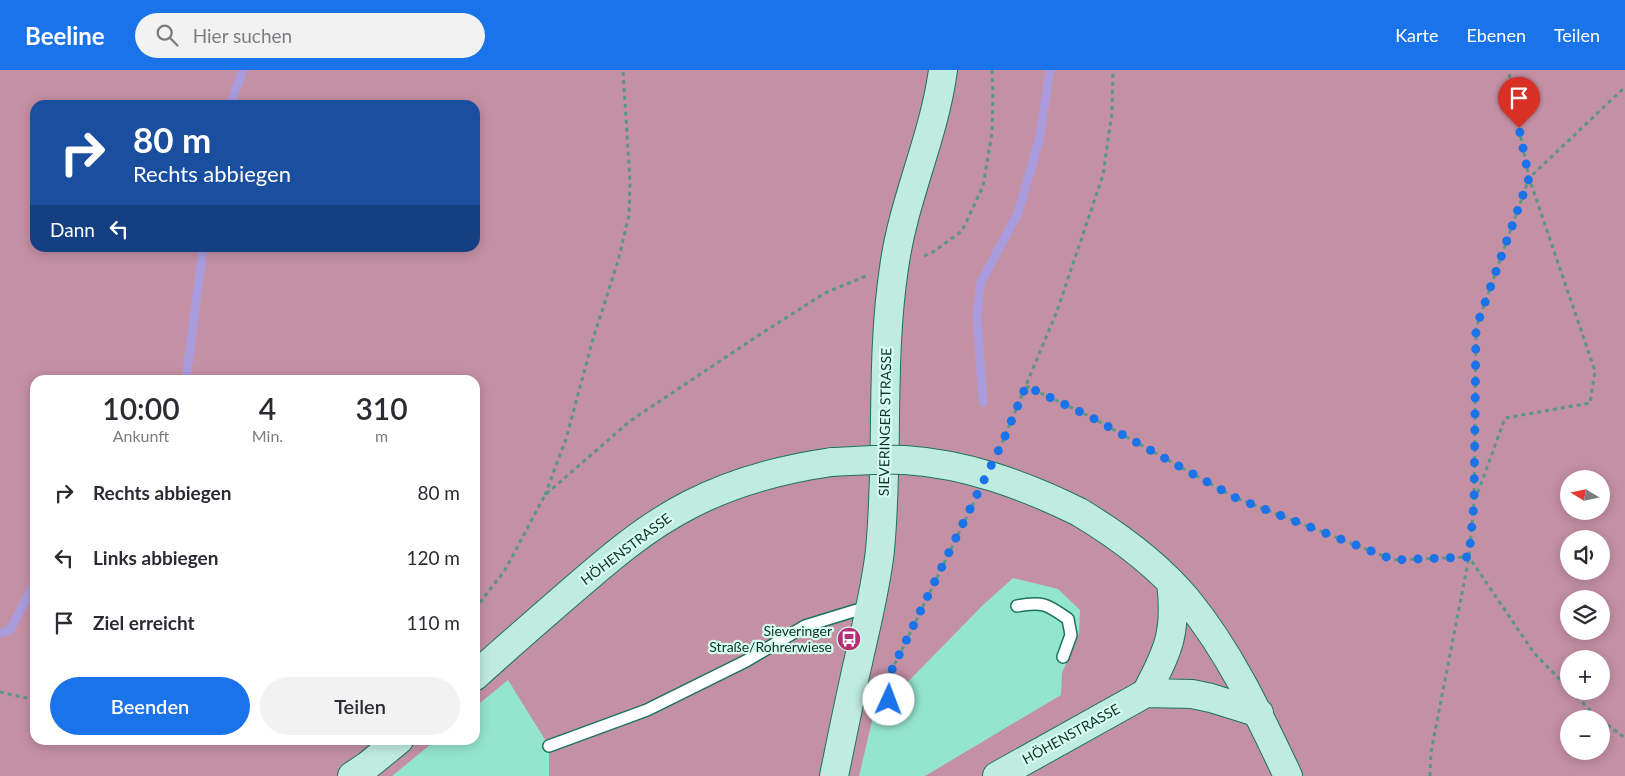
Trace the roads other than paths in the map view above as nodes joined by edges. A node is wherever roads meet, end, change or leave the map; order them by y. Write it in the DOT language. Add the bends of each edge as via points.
graph roads {
  1 [pos="943,70"];
  2 [pos="1170,582"];
  3 [pos="872,606"];
  4 [pos="1017,606"];
  5 [pos="1063,657"];
  6 [pos="480,672"];
  7 [pos="1146,693"];
  8 [pos="1258,713"];
  9 [pos="394,745"];
  10 [pos="549,746"];
  11 [pos="364,773"];
  12 [pos="834,776"];
  13 [pos="997,776"];
  14 [pos="1288,776"];
  1 -- 3 [label="street, SIEVERINGER STRASSE" via="937,105 894,266 887,336 884,503"];
  2 -- 6 [label="street, HÖHENSTRASSE, bridge" via="1109,530 1079,512 1022,486 980,472 906,460 832,462 760,476 675,513 597,569"];
  2 -- 7 [label="street" via="1173,625 1168,648"];
  2 -- 8 [label="street" via="1222,648"];
  3 -- 10 [label="lane" via="805,626 746,661 647,710"];
  3 -- 12 [label="street, SIEVERINGER STRASSE"];
  4 -- 5 [label="lane" via="1034,602 1052,607 1068,619 1070,635"];
  7 -- 8 [label="street" via="1192,694"];
  7 -- 13 [label="street, HÖHENSTRASSE"];
  8 -- 14 [label="street"];
  9 -- 11 [label="street"];
}
